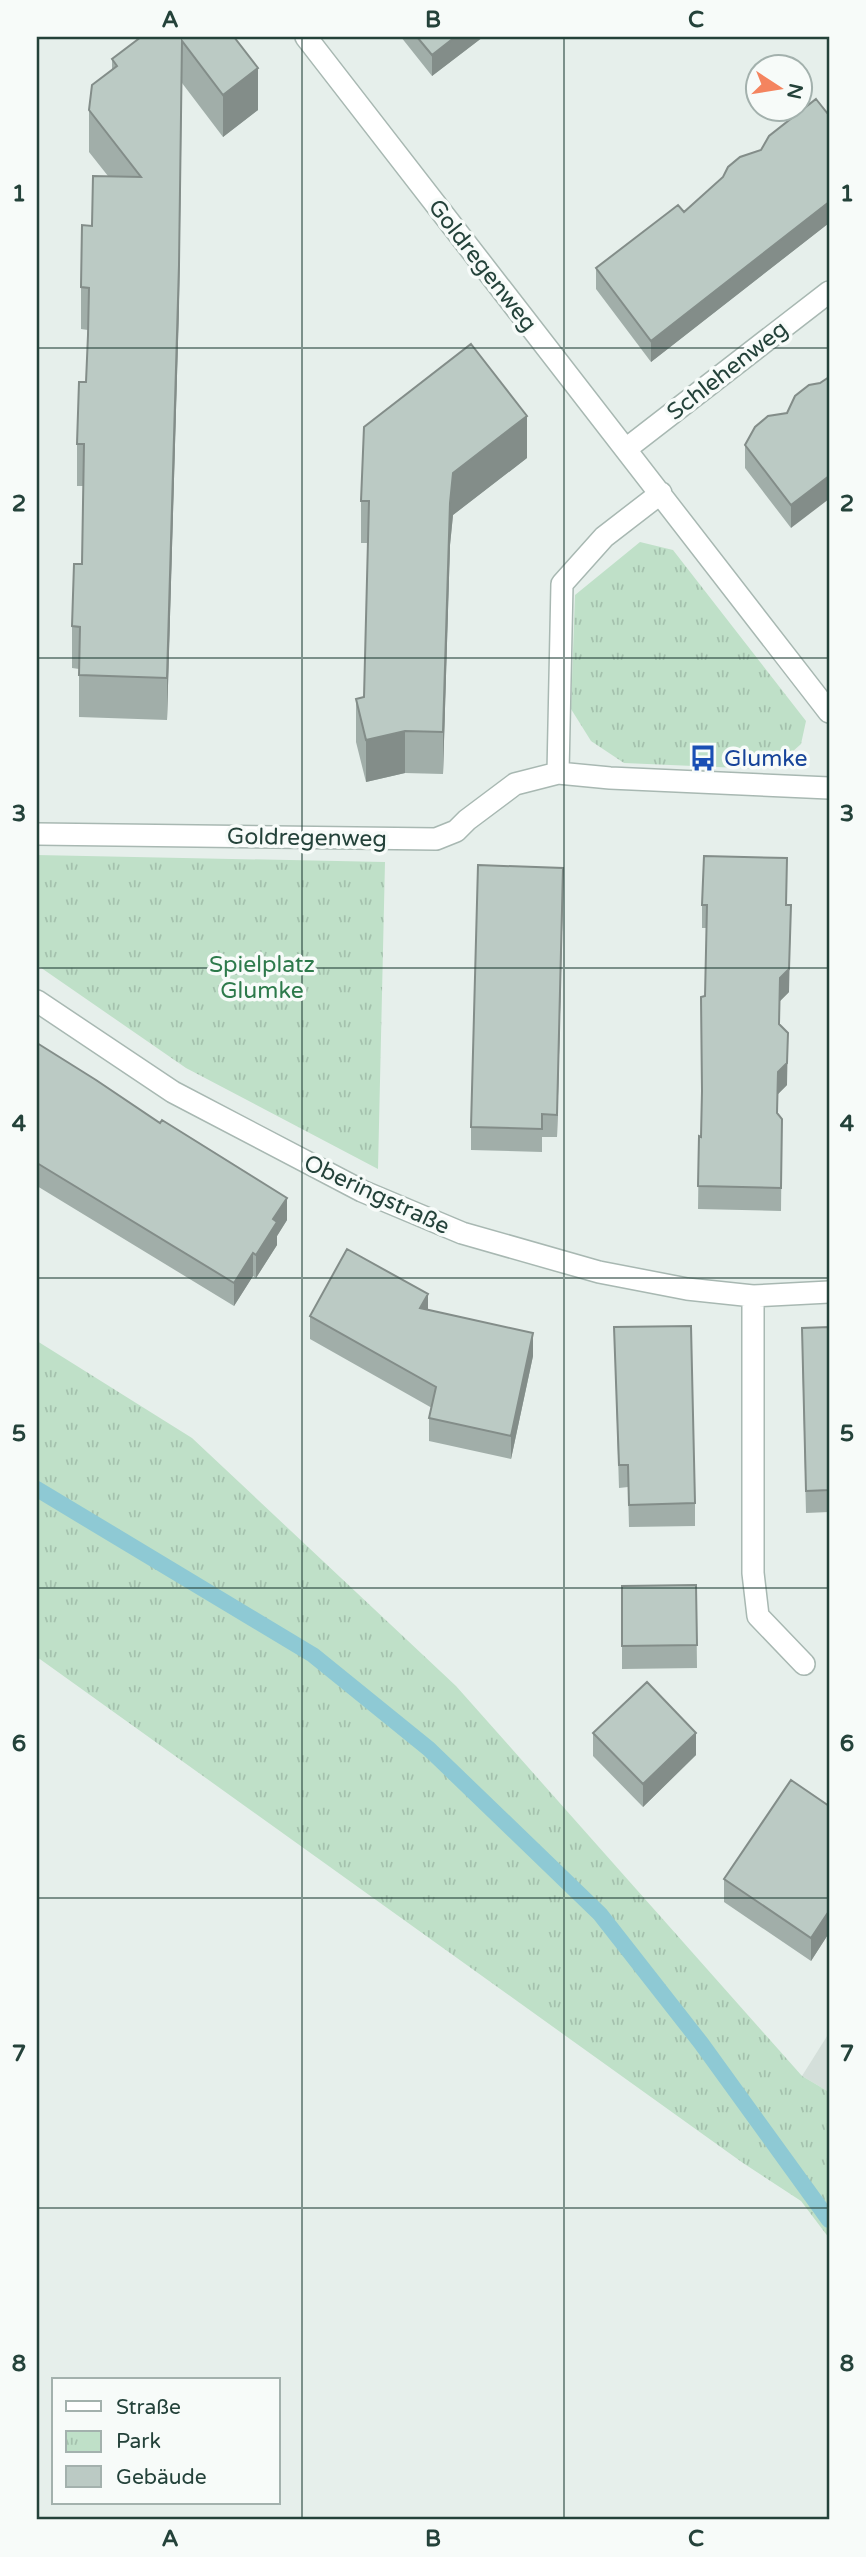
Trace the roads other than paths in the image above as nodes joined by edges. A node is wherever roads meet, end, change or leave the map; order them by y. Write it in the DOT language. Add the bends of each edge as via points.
graph roads {
  1 [pos="306,37"];
  2 [pos="829,292"];
  3 [pos="626,449"];
  4 [pos="661,493"];
  5 [pos="829,712"];
  6 [pos="558,773"];
  7 [pos="829,788"];
  8 [pos="37,834"];
  9 [pos="37,1000"];
  10 [pos="829,1292"];
  11 [pos="753,1296"];
  12 [pos="804,1664"];
  1 -- 3 [label="street, Goldregenweg"];
  2 -- 3 [label="street, Schlehenweg"];
  3 -- 4 [label="street, Goldregenweg"];
  4 -- 5 [label="street, Goldregenweg"];
  4 -- 6 [label="street" via="604,537 562,584"];
  6 -- 7 [label="street, Goldregenweg"];
  6 -- 8 [label="street, Goldregenweg" via="515,784 456,831 436,839"];
  9 -- 11 [label="street, Oberingstraße" via="173,1092 362,1191 462,1233 599,1272"];
  10 -- 11 [label="street, Oberingstraße"];
  11 -- 12 [label="street" via="758,1616"];
}
